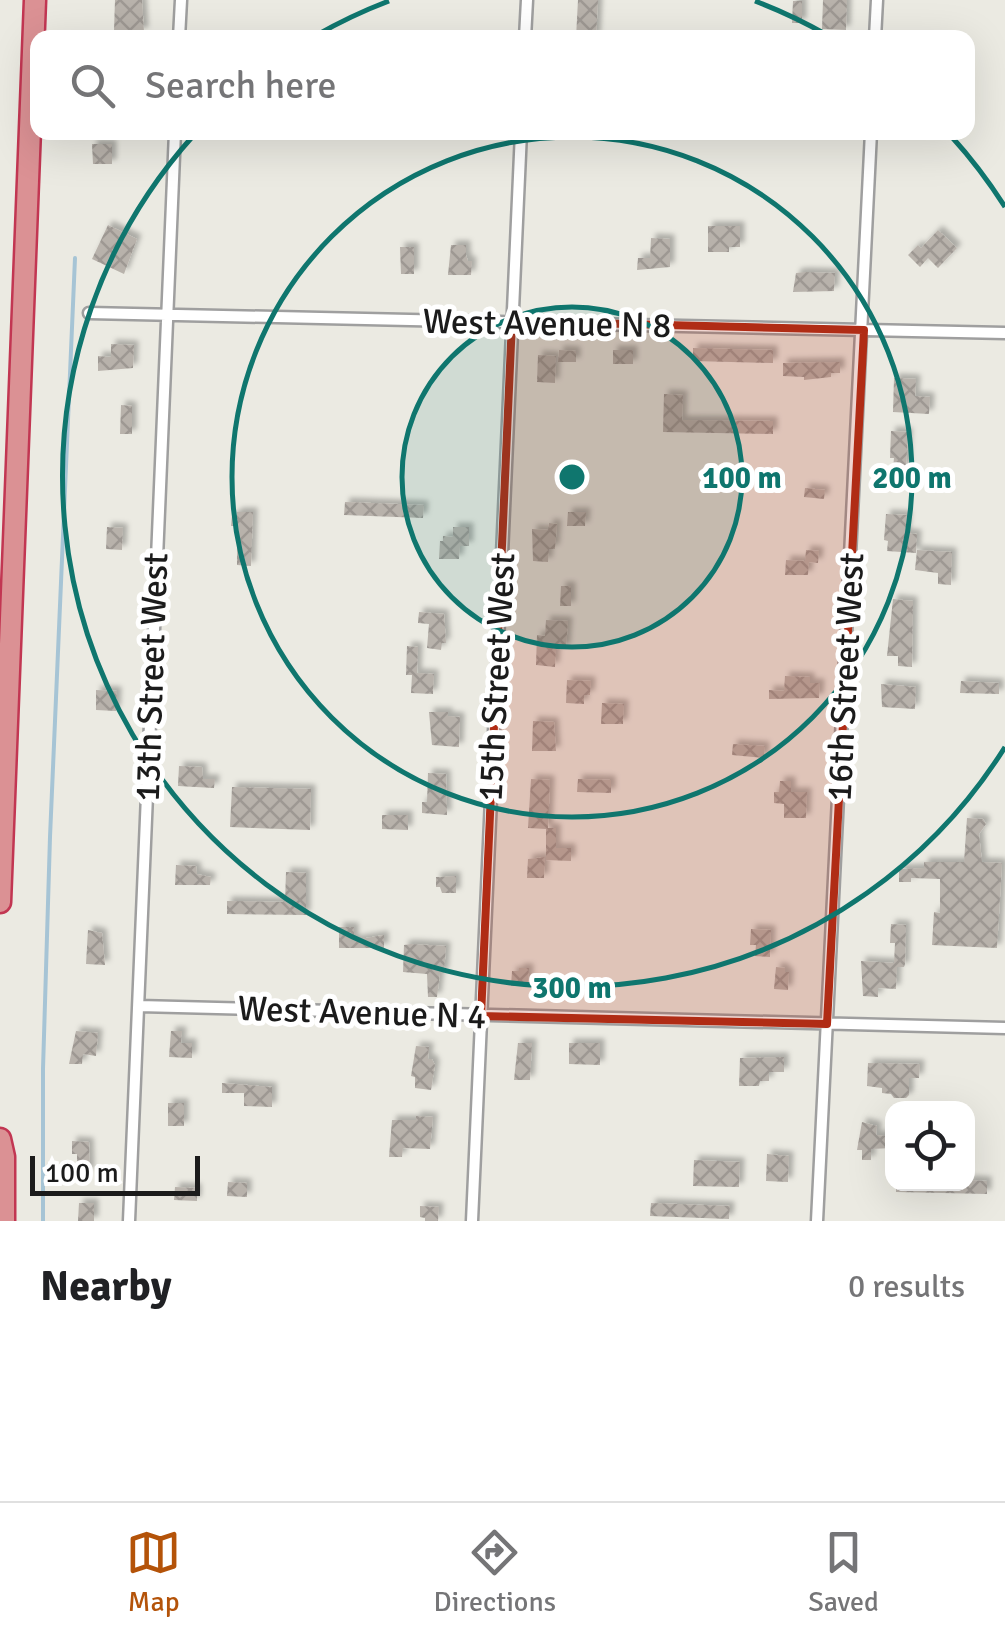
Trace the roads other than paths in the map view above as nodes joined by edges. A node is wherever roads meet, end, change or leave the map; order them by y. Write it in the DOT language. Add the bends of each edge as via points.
graph roads {
  1 [pos="35,0"];
  2 [pos="181,0"];
  3 [pos="527,0"];
  4 [pos="876,0"];
  5 [pos="34,30"];
  6 [pos="180,30"];
  7 [pos="525,30"];
  8 [pos="875,30"];
  9 [pos="30,129"];
  10 [pos="175,140"];
  11 [pos="521,140"];
  12 [pos="872,140"];
  13 [pos="89,314"];
  14 [pos="166,315"];
  15 [pos="512,322"];
  16 [pos="864,330"];
  17 [pos="1005,333"];
  18 [pos="0,902"];
  19 [pos="138,1006"];
  20 [pos="480,1016"];
  21 [pos="827,1024"];
  22 [pos="1005,1028"];
  23 [pos="0,1139"];
  24 [pos="4,1221"];
  25 [pos="130,1221"];
  26 [pos="472,1221"];
  27 [pos="817,1221"];
  1 -- 5 [label="highway"];
  2 -- 6 [label="street"];
  3 -- 7 [label="street"];
  4 -- 8 [label="street"];
  9 -- 18 [label="highway"];
  10 -- 14 [label="street, 13th Street West"];
  11 -- 15 [label="street, 15th Street West"];
  12 -- 16 [label="street, 16th Street West"];
  13 -- 14 [label="street, West Avenue N 8"];
  14 -- 15 [label="street, West Avenue N 8"];
  14 -- 19 [label="street, 13th Street West"];
  15 -- 16 [label="street, West Avenue N 8"];
  15 -- 20 [label="street, 15th Street West"];
  16 -- 17 [label="street, West Avenue N 8"];
  16 -- 21 [label="street, 16th Street West"];
  19 -- 20 [label="street, West Avenue N 4"];
  19 -- 25 [label="street, 13th Street West"];
  20 -- 21 [label="street, West Avenue N 4"];
  20 -- 26 [label="street, 15th Street West"];
  21 -- 22 [label="street, West Avenue N 4"];
  21 -- 27 [label="street, 16th Street West"];
  23 -- 24 [label="highway"];
}
